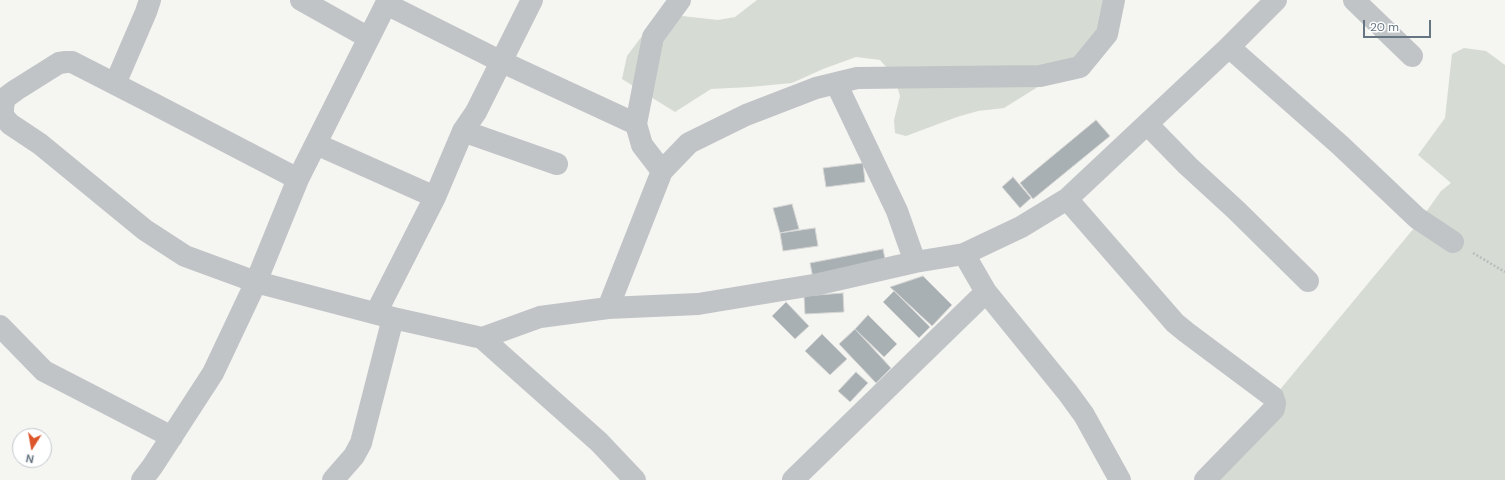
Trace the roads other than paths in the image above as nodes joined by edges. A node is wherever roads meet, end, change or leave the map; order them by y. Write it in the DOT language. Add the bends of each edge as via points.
graph roads {
  1 [pos="150,0"];
  2 [pos="301,0"];
  3 [pos="532,0"];
  4 [pos="680,0"];
  5 [pos="1114,0"];
  6 [pos="1276,0"];
  7 [pos="1354,0"];
  8 [pos="387,2"];
  9 [pos="369,38"];
  10 [pos="1228,47"];
  11 [pos="1412,56"];
  12 [pos="500,61"];
  13 [pos="836,83"];
  14 [pos="115,84"];
  15 [pos="1,116"];
  16 [pos="636,124"];
  17 [pos="1147,124"];
  18 [pos="464,131"];
  19 [pos="316,144"];
  20 [pos="557,164"];
  21 [pos="662,171"];
  22 [pos="298,179"];
  23 [pos="435,197"];
  24 [pos="1067,198"];
  25 [pos="1453,242"];
  26 [pos="964,254"];
  27 [pos="915,262"];
  28 [pos="1308,281"];
  29 [pos="256,282"];
  30 [pos="986,292"];
  31 [pos="608,308"];
  32 [pos="384,316"];
  33 [pos="0,326"];
  34 [pos="482,338"];
  35 [pos="172,437"];
  36 [pos="152,476"];
  37 [pos="333,480"];
  38 [pos="635,480"];
  39 [pos="793,480"];
  40 [pos="1120,480"];
  41 [pos="1205,480"];
  1 -- 14 [label="street"];
  2 -- 9 [label="street"];
  3 -- 12 [label="street"];
  4 -- 16 [label="street" via="653,37"];
  5 -- 13 [label="street" via="1107,34 1080,66 1040,76 857,78"];
  6 -- 10 [label="street"];
  7 -- 11 [label="street"];
  8 -- 9 [label="street"];
  8 -- 12 [label="street"];
  9 -- 19 [label="street"];
  10 -- 17 [label="street"];
  10 -- 25 [label="street" via="1340,145 1416,218"];
  12 -- 16 [label="street"];
  12 -- 18 [label="street"];
  13 -- 21 [label="street" via="746,115 689,143"];
  13 -- 27 [label="street" via="897,211"];
  14 -- 15 [label="street" via="72,62 59,63 5,98"];
  14 -- 22 [label="street"];
  15 -- 29 [label="street" via="40,144 145,230 185,256"];
  16 -- 21 [label="street" via="642,145"];
  17 -- 24 [label="street"];
  17 -- 28 [label="street"];
  18 -- 20 [label="street"];
  18 -- 23 [label="street"];
  19 -- 22 [label="street"];
  19 -- 23 [label="street"];
  21 -- 31 [label="street"];
  22 -- 29 [label="street"];
  23 -- 32 [label="street"];
  24 -- 26 [label="street" via="1021,227"];
  24 -- 41 [label="street" via="1175,323 1273,397 1274,410"];
  26 -- 27 [label="street"];
  26 -- 30 [label="street"];
  27 -- 31 [label="street" via="819,284 698,304"];
  29 -- 32 [label="street"];
  29 -- 35 [label="street" via="213,373"];
  30 -- 39 [label="street"];
  30 -- 40 [label="street" via="1084,415"];
  31 -- 34 [label="street" via="540,317"];
  32 -- 34 [label="street"];
  32 -- 37 [label="street" via="361,443 354,456"];
  33 -- 35 [label="street" via="44,371"];
  34 -- 38 [label="street" via="594,438"];
  35 -- 36 [label="street"];
}
